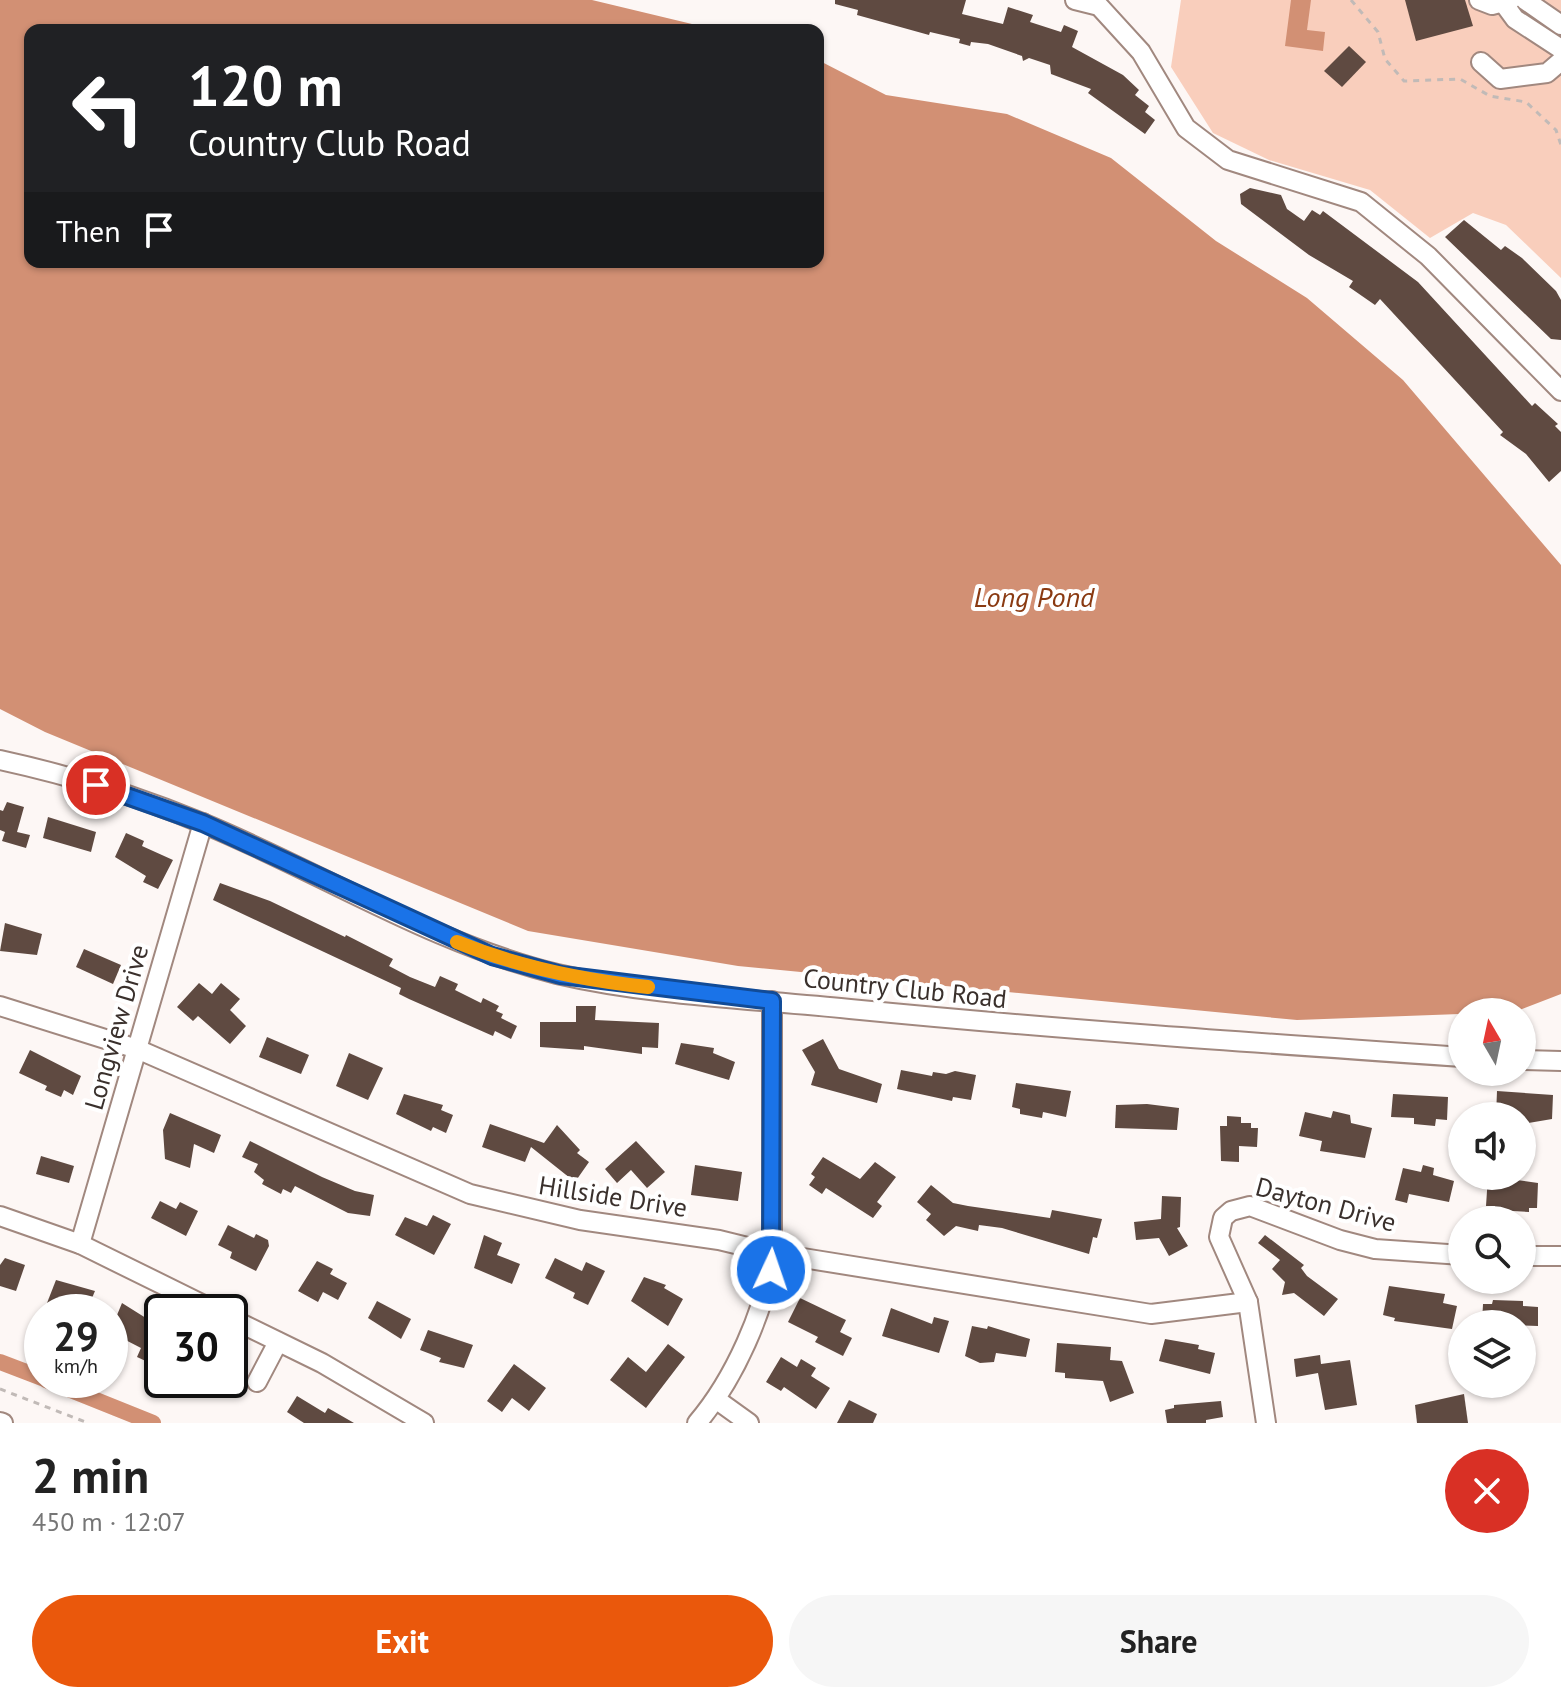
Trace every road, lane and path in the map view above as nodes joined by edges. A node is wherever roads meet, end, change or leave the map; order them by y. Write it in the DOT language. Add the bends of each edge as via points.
graph roads {
  1 [pos="1075,0"];
  2 [pos="1351,0"];
  3 [pos="1479,0"];
  4 [pos="1525,0"];
  5 [pos="1507,2"];
  6 [pos="1561,25"];
  7 [pos="1561,49"];
  8 [pos="1561,61"];
  9 [pos="1481,62"];
  10 [pos="1561,145"];
  11 [pos="1561,391"];
  12 [pos="0,760"];
  13 [pos="203,823"];
  14 [pos="772,1001"];
  15 [pos="0,1006"];
  16 [pos="137,1049"];
  17 [pos="1448,1056"];
  18 [pos="1536,1060"];
  19 [pos="1561,1061"];
  20 [pos="0,1216"];
  21 [pos="80,1244"];
  22 [pos="772,1253"];
  23 [pos="1448,1254"];
  24 [pos="1536,1256"];
  25 [pos="1561,1256"];
  26 [pos="181,1294"];
  27 [pos="1248,1302"];
  28 [pos="248,1327"];
  29 [pos="278,1342"];
  30 [pos="257,1382"];
  31 [pos="0,1389"];
  32 [pos="717,1400"];
  33 [pos="88,1423"];
  34 [pos="424,1423"];
  35 [pos="697,1423"];
  36 [pos="749,1423"];
  37 [pos="1266,1423"];
  1 -- 11 [label="street" via="1099,6 1141,52 1186,128 1228,160 1361,202 1428,256"];
  2 -- 10 [label="path" via="1378,32 1385,59 1404,81 1460,79 1490,96 1526,102 1556,130"];
  3 -- 5 [label="street" via="1492,5"];
  4 -- 6 [label="street"];
  5 -- 7 [label="street" via="1515,19"];
  8 -- 9 [label="street" via="1547,73 1500,79"];
  12 -- 13 [label="street, Country Club Road" via="96,785"];
  13 -- 14 [label="street, Country Club Road" via="492,956 561,975"];
  13 -- 16 [label="street, Longview Drive"];
  14 -- 17 [label="street, Country Club Road" via="1068,1030"];
  14 -- 22 [label="street"];
  15 -- 16 [label="street, Hillside Drive"];
  16 -- 21 [label="street, Longview Drive"];
  16 -- 22 [label="street, Hillside Drive" via="470,1194 580,1220"];
  18 -- 19 [label="street"];
  20 -- 21 [label="street"];
  21 -- 26 [label="street"];
  22 -- 27 [label="street, Hillside Drive" via="1151,1314"];
  22 -- 32 [label="street" via="769,1288"];
  23 -- 27 [label="street, Dayton Drive" via="1375,1249 1241,1206 1223,1218 1219,1237"];
  24 -- 25 [label="street"];
  27 -- 37 [label="street"];
  28 -- 29 [label="street"];
  29 -- 30 [label="street"];
  29 -- 34 [label="street"];
  31 -- 33 [label="path"];
  32 -- 35 [label="street"];
  32 -- 36 [label="street"];
}
